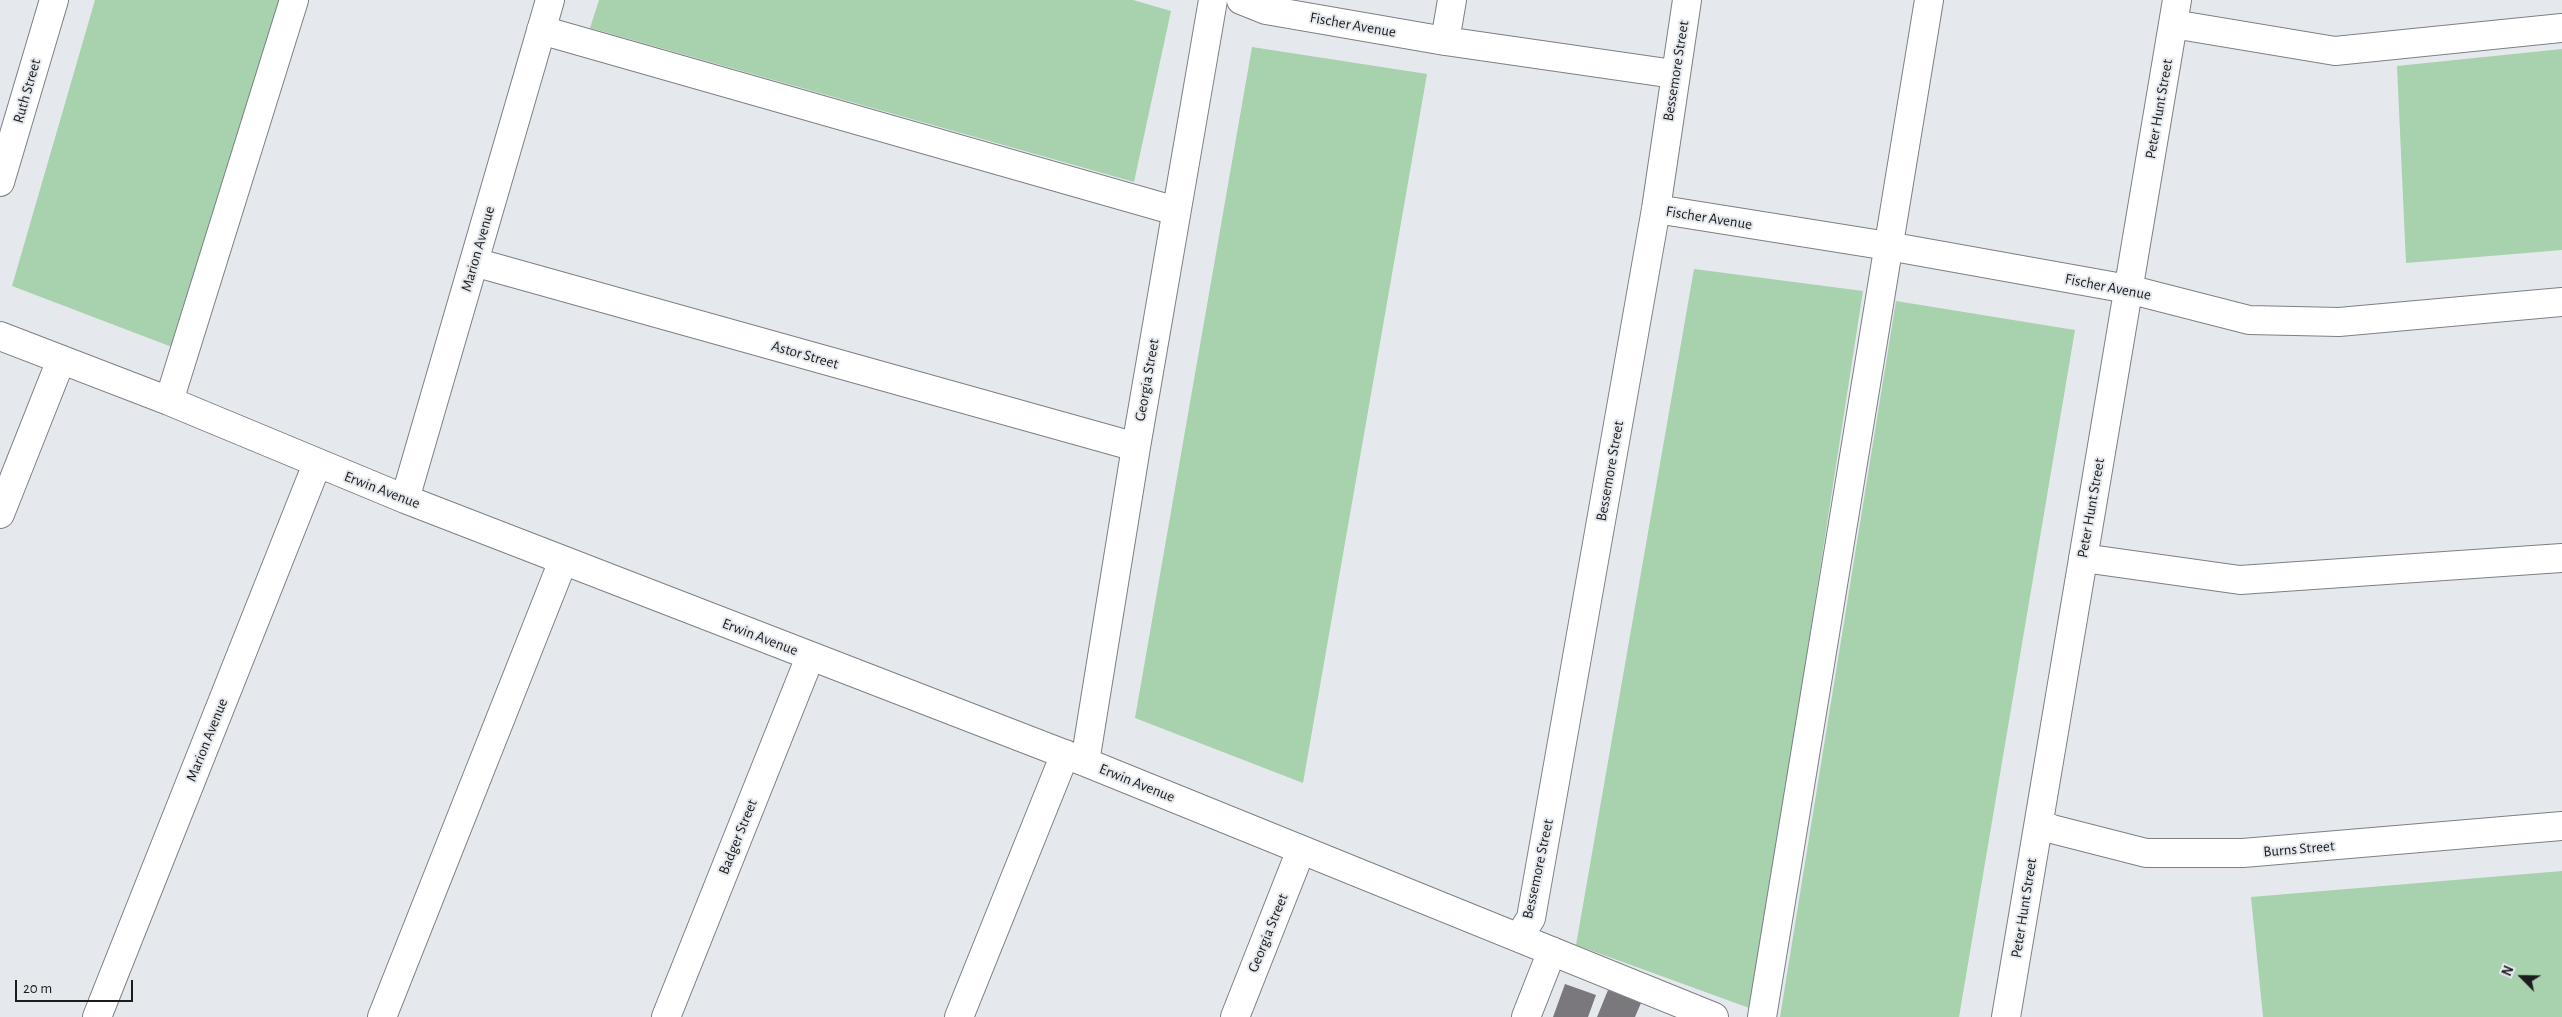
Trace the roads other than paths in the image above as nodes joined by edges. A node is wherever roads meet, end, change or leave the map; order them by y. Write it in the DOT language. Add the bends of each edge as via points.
graph roads {
  1 [pos="54,0"];
  2 [pos="294,0"];
  3 [pos="550,0"];
  4 [pos="1213,0"];
  5 [pos="1241,0"];
  6 [pos="1452,0"];
  7 [pos="1687,0"];
  8 [pos="1928,0"];
  9 [pos="2175,12"];
  10 [pos="2562,28"];
  11 [pos="541,30"];
  12 [pos="1445,41"];
  13 [pos="1674,74"];
  14 [pos="0,182"];
  15 [pos="1656,209"];
  16 [pos="1176,211"];
  17 [pos="1888,246"];
  18 [pos="474,262"];
  19 [pos="2128,289"];
  20 [pos="2562,302"];
  21 [pos="0,336"];
  22 [pos="62,360"];
  23 [pos="169,401"];
  24 [pos="1136,447"];
  25 [pos="317,464"];
  26 [pos="405,499"];
  27 [pos="0,514"];
  28 [pos="2083,558"];
  29 [pos="2562,558"];
  30 [pos="563,561"];
  31 [pos="810,657"];
  32 [pos="1075,758"];
  33 [pos="2038,823"];
  34 [pos="2562,826"];
  35 [pos="1302,850"];
  36 [pos="1519,938"];
  37 [pos="1552,951"];
  38 [pos="97,1017"];
  39 [pos="382,1017"];
  40 [pos="666,1017"];
  41 [pos="959,1017"];
  42 [pos="1235,1017"];
  43 [pos="1526,1017"];
  44 [pos="1714,1017"];
  45 [pos="1762,1017"];
  46 [pos="2006,1017"];
  1 -- 14 [label="street, Ruth Street"];
  2 -- 23 [label="street"];
  3 -- 11 [label="street, Marion Avenue"];
  4 -- 16 [label="street, Georgia Street"];
  5 -- 12 [label="street, Fischer Avenue" via="1266,10"];
  6 -- 12 [label="street"];
  7 -- 13 [label="street, Bessemore Street"];
  8 -- 17 [label="street"];
  9 -- 10 [label="street" via="2335,51"];
  9 -- 19 [label="street, Peter Hunt Street"];
  11 -- 16 [label="street"];
  11 -- 18 [label="street, Marion Avenue"];
  12 -- 13 [label="street, Fischer Avenue"];
  13 -- 15 [label="street, Bessemore Street"];
  15 -- 17 [label="street, Fischer Avenue"];
  15 -- 36 [label="street, Bessemore Street" via="1531,918"];
  16 -- 24 [label="street, Georgia Street"];
  17 -- 19 [label="street, Fischer Avenue"];
  17 -- 45 [label="street"];
  18 -- 24 [label="street, Astor Street"];
  18 -- 26 [label="street, Marion Avenue"];
  19 -- 20 [label="street, Fischer Avenue" via="2249,320 2339,322"];
  19 -- 28 [label="street, Peter Hunt Street"];
  21 -- 22 [label="street, Erwin Avenue"];
  22 -- 23 [label="street, Erwin Avenue"];
  22 -- 27 [label="street"];
  23 -- 25 [label="street, Erwin Avenue"];
  24 -- 32 [label="street, Georgia Street"];
  25 -- 26 [label="street, Erwin Avenue"];
  25 -- 38 [label="street, Marion Avenue"];
  26 -- 30 [label="street, Erwin Avenue"];
  28 -- 29 [label="street" via="2240,580"];
  28 -- 33 [label="street, Peter Hunt Street"];
  30 -- 31 [label="street, Erwin Avenue"];
  30 -- 39 [label="street"];
  31 -- 32 [label="street, Erwin Avenue"];
  31 -- 40 [label="street, Badger Street"];
  32 -- 35 [label="street, Erwin Avenue"];
  32 -- 41 [label="street, Georgia Street"];
  33 -- 34 [label="street, Burns Street" via="2146,853 2243,853"];
  33 -- 46 [label="street, Peter Hunt Street"];
  35 -- 36 [label="street, Erwin Avenue"];
  35 -- 42 [label="street, Georgia Street"];
  36 -- 37 [label="street, Erwin Avenue"];
  37 -- 43 [label="street"];
  37 -- 44 [label="street, Erwin Avenue"];
}
